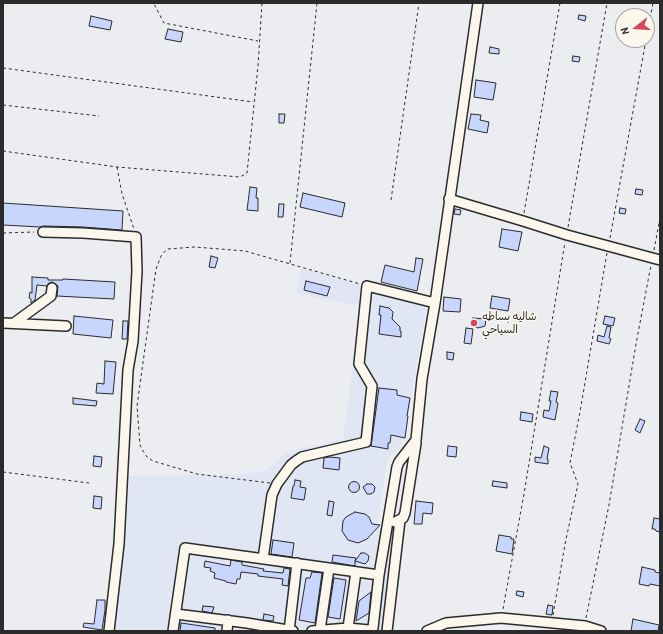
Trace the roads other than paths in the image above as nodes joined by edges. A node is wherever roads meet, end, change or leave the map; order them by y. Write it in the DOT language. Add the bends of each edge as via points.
graph roads {
  1 [pos="478,3"];
  2 [pos="449,200"];
  3 [pos="43,232"];
  4 [pos="656,259"];
  5 [pos="52,288"];
  6 [pos="435,303"];
  7 [pos="3,323"];
  8 [pos="14,324"];
  9 [pos="66,326"];
  10 [pos="416,440"];
  11 [pos="400,520"];
  12 [pos="388,522"];
  13 [pos="263,559"];
  14 [pos="297,564"];
  15 [pos="329,568"];
  16 [pos="356,572"];
  17 [pos="379,575"];
  18 [pos="176,614"];
  19 [pos="228,620"];
  20 [pos="348,628"];
  21 [pos="584,629"];
  22 [pos="289,630"];
  23 [pos="316,630"];
  24 [pos="109,631"];
  25 [pos="174,631"];
  26 [pos="227,631"];
  27 [pos="293,631"];
  28 [pos="387,631"];
  29 [pos="427,631"];
  30 [pos="601,631"];
  1 -- 2 [label="street"];
  2 -- 4 [label="street"];
  2 -- 6 [label="street"];
  3 -- 24 [label="street" via="136,237 133,341 128,370 119,544"];
  5 -- 8 [label="street" via="51,296"];
  6 -- 10 [label="street" via="422,379"];
  6 -- 13 [label="street" via="367,286 359,364 372,386 366,442 299,459 291,465 272,495"];
  7 -- 8 [label="street"];
  8 -- 9 [label="street"];
  10 -- 11 [label="street" via="405,513"];
  10 -- 12 [label="street" via="397,467"];
  11 -- 12 [label="street"];
  11 -- 28 [label="street"];
  12 -- 17 [label="street"];
  13 -- 14 [label="street"];
  13 -- 18 [label="street" via="185,548"];
  14 -- 15 [label="street"];
  14 -- 22 [label="street"];
  15 -- 16 [label="street"];
  15 -- 23 [label="street"];
  16 -- 17 [label="street"];
  16 -- 20 [label="street"];
  17 -- 20 [label="street" via="373,628"];
  18 -- 19 [label="street"];
  18 -- 25 [label="street"];
  19 -- 22 [label="street"];
  19 -- 26 [label="street"];
  20 -- 23 [label="street"];
  21 -- 29 [label="street" via="501,618 446,623"];
  21 -- 30 [label="street"];
  22 -- 27 [label="street"];
}
